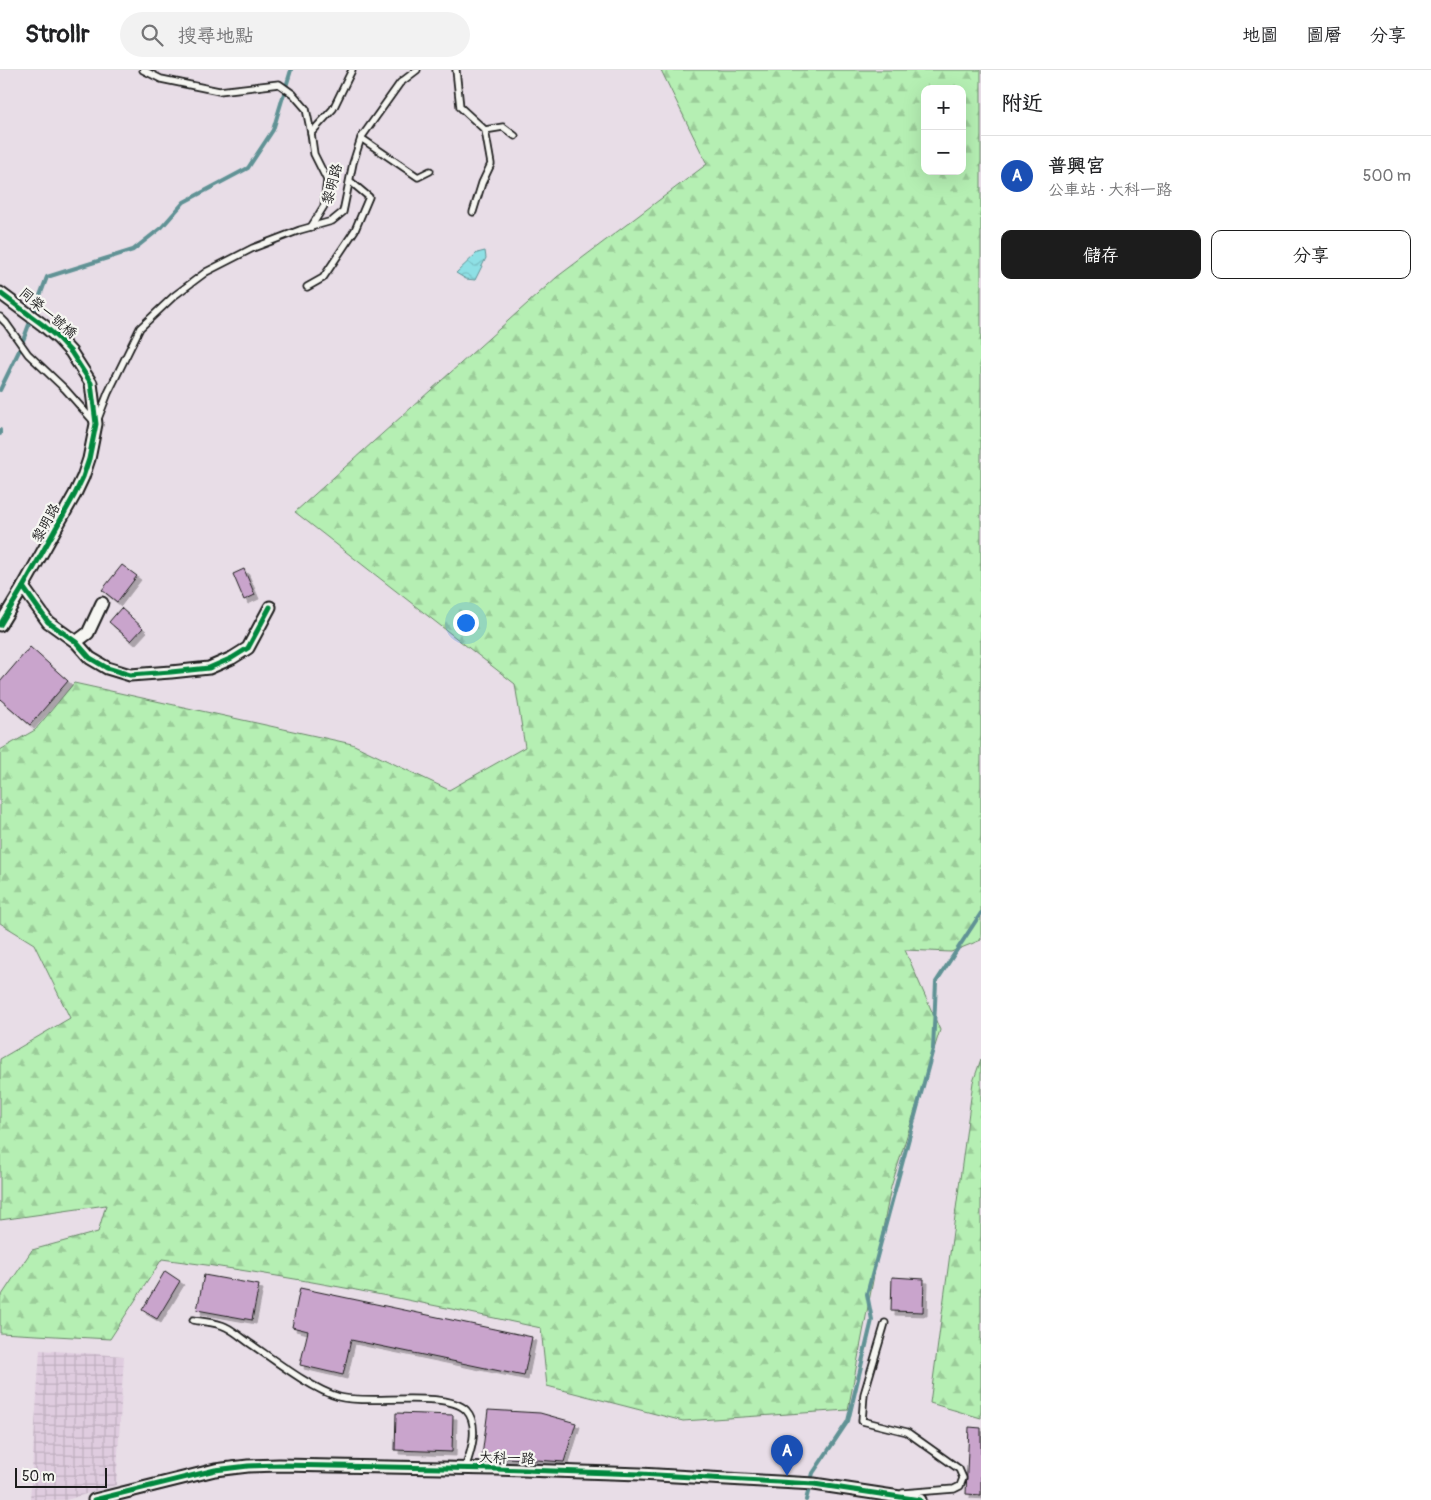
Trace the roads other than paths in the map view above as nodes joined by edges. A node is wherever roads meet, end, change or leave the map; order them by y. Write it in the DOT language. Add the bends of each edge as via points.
graph roads {
  1 [pos="144,70"];
  2 [pos="352,70"];
  3 [pos="417,70"];
  4 [pos="456,70"];
  5 [pos="485,130"];
  6 [pos="311,133"];
  7 [pos="515,136"];
  8 [pos="361,138"];
  9 [pos="430,171"];
  10 [pos="350,181"];
  11 [pos="473,212"];
  12 [pos="310,227"];
  13 [pos="307,287"];
  14 [pos="0,293"];
  15 [pos="0,317"];
  16 [pos="96,424"];
  17 [pos="23,587"];
  18 [pos="102,603"];
  19 [pos="270,607"];
  20 [pos="0,624"];
  21 [pos="76,642"];
  22 [pos="193,1320"];
  23 [pos="886,1323"];
  24 [pos="465,1468"];
  25 [pos="885,1495"];
  26 [pos="94,1500"];
  27 [pos="920,1500"];
  1 -- 6 [label="lane" via="161,79 219,91 279,84 306,109"];
  2 -- 6 [label="lane" via="333,109"];
  3 -- 8 [label="lane, 黎明路" via="400,83"];
  4 -- 5 [label="lane" via="460,107"];
  5 -- 7 [label="lane" via="503,126"];
  5 -- 11 [label="lane" via="491,164"];
  6 -- 12 [label="lane" via="314,154 327,180 324,206"];
  8 -- 9 [label="lane" via="418,177"];
  8 -- 10 [label="lane, 黎明路"];
  10 -- 12 [label="lane, 黎明路" via="343,212 332,221"];
  10 -- 13 [label="lane" via="369,197 366,206 355,230 323,278"];
  12 -- 16 [label="lane, 黎明路" via="253,248 206,272 174,296 140,328"];
  14 -- 16 [label="street, 同榮一號橋" via="71,352 91,383"];
  15 -- 16 [label="lane" via="27,352"];
  16 -- 17 [label="street, 黎明路" via="89,458 75,494"];
  17 -- 20 [label="street, 黎明路"];
  17 -- 21 [label="street" via="48,622"];
  18 -- 21 [label="street" via="88,633"];
  19 -- 21 [label="street" via="248,648 209,668 130,675 107,668 90,658"];
  22 -- 24 [label="lane" via="225,1326 313,1386 339,1397 361,1400 411,1398 455,1403 467,1411 473,1427 472,1448"];
  23 -- 25 [label="lane" via="864,1394 862,1421 907,1432 959,1468 963,1478 960,1486 954,1489"];
  24 -- 25 [label="street, 大科一路" via="814,1484"];
  24 -- 26 [label="street, 大科一路" via="248,1466 215,1470"];
  25 -- 27 [label="street, 大科一路"];
}
